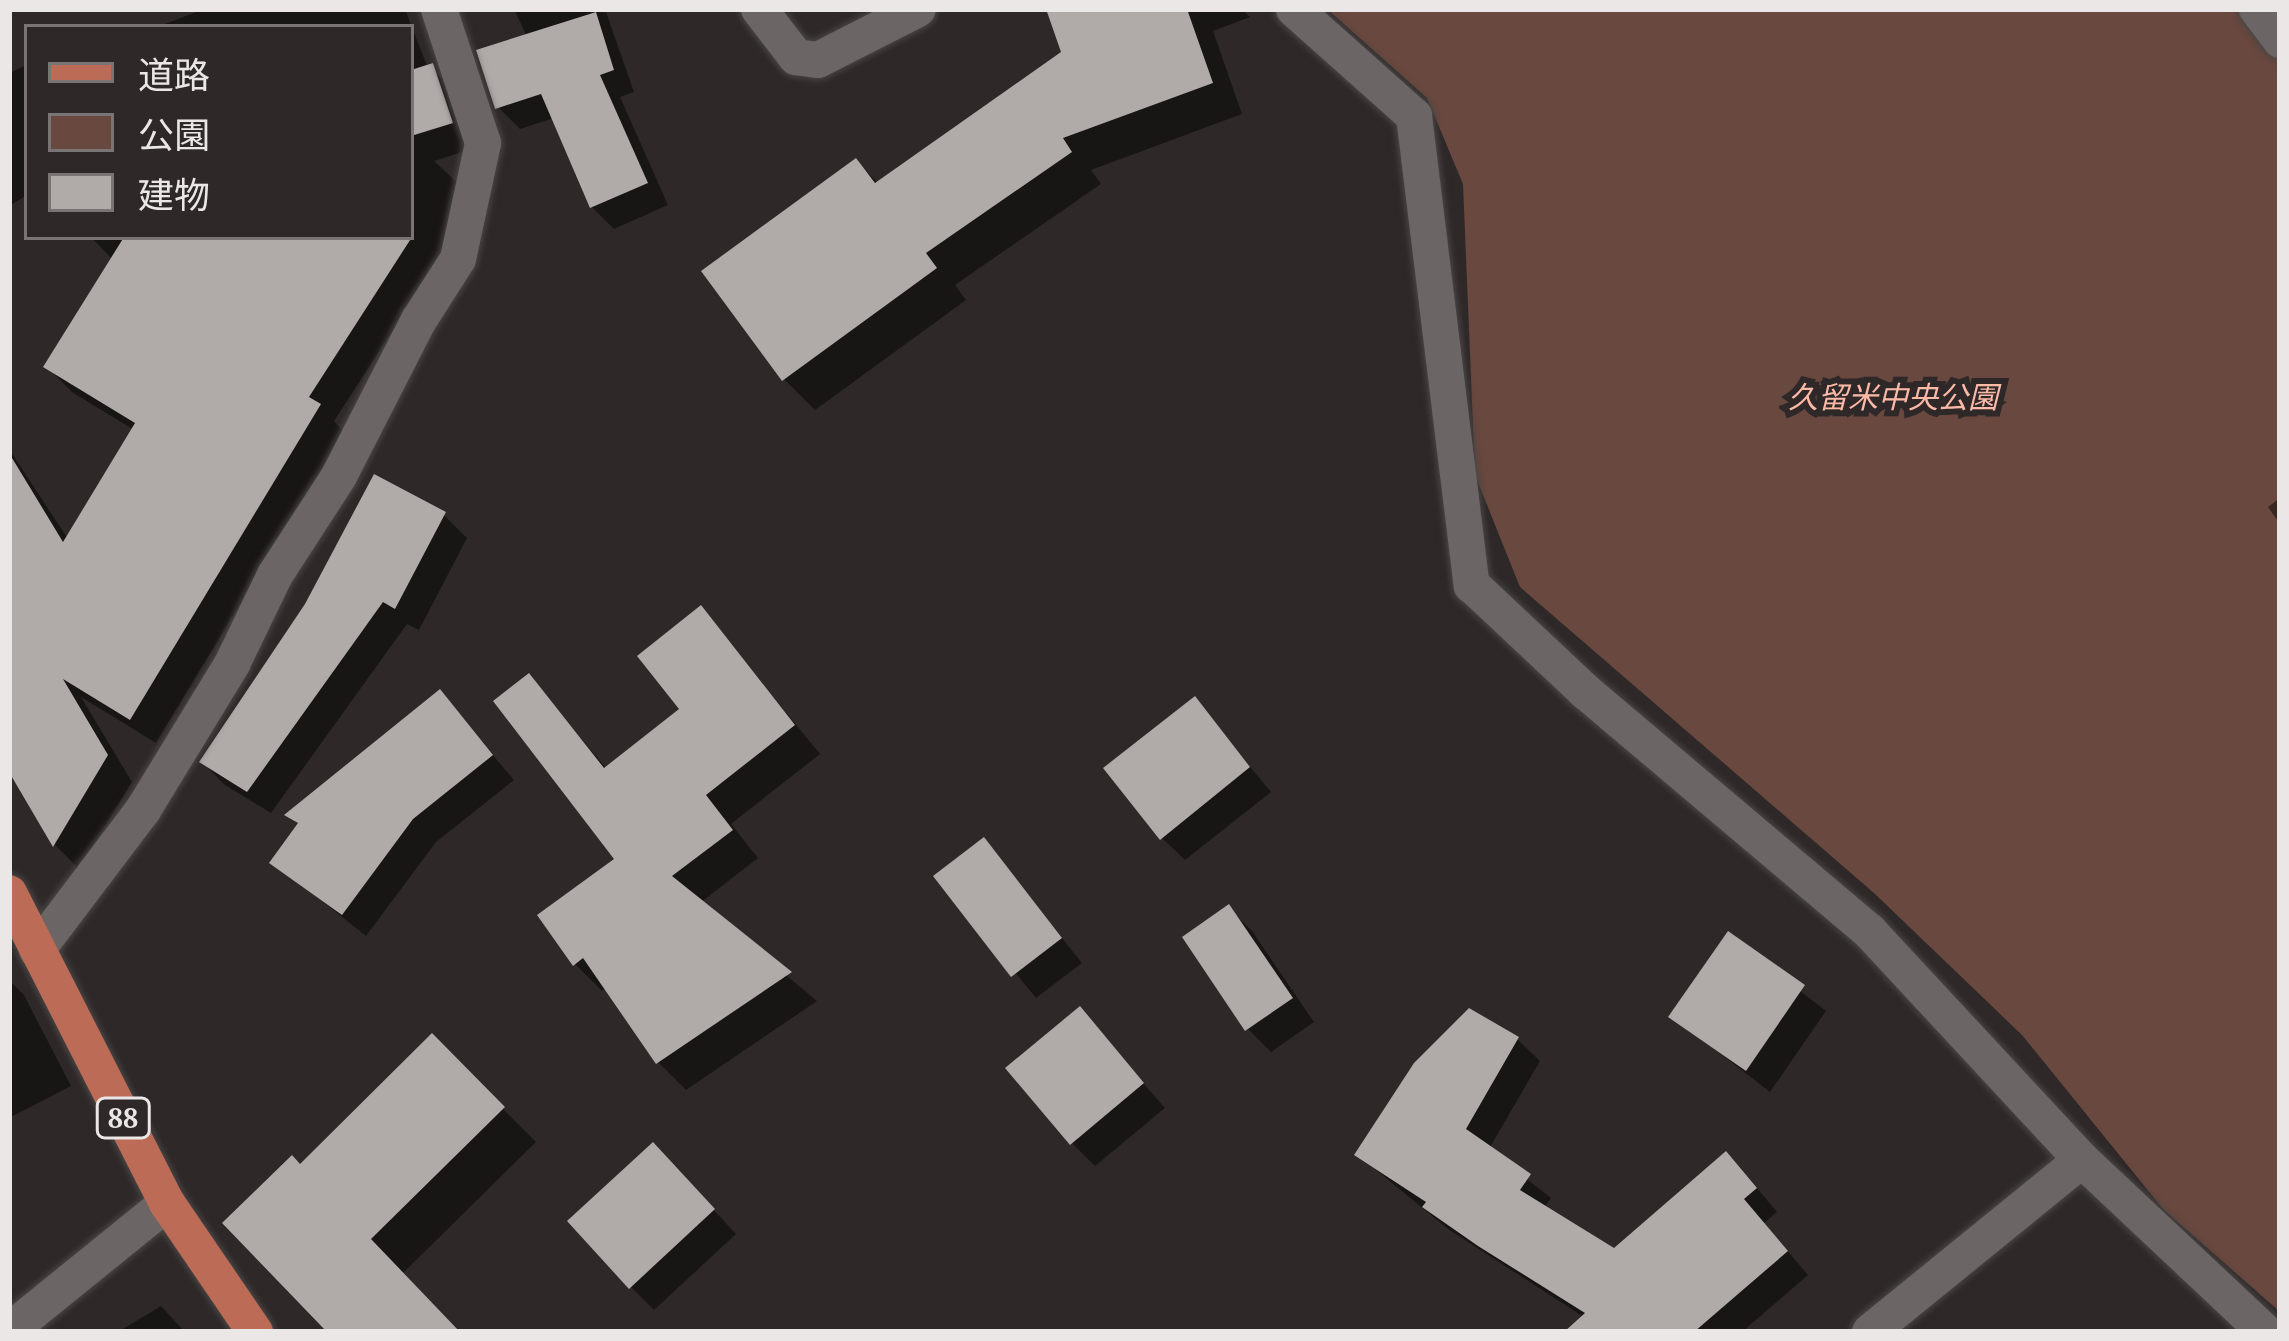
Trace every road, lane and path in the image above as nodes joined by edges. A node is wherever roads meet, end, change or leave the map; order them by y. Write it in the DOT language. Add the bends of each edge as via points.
graph roads {
  1 [pos="439,9"];
  2 [pos="759,9"];
  3 [pos="918,9"];
  4 [pos="1294,9"];
  5 [pos="2257,9"];
  6 [pos="2280,40"];
  7 [pos="9,893"];
  8 [pos="37,950"];
  9 [pos="2083,1160"];
  10 [pos="167,1203"];
  11 [pos="9,1331"];
  12 [pos="255,1332"];
  13 [pos="1870,1332"];
  14 [pos="2265,1332"];
  1 -- 8 [label="street" via="483,143 458,259 232,664 143,810"];
  2 -- 3 [label="street" via="796,57 818,60"];
  4 -- 9 [label="street" via="1414,116 1472,585 1869,931"];
  5 -- 6 [label="street"];
  7 -- 8 [label="main road, 88"];
  8 -- 10 [label="main road, 88"];
  9 -- 13 [label="street"];
  9 -- 14 [label="street"];
  10 -- 11 [label="street"];
  10 -- 12 [label="main road, 88"];
}
